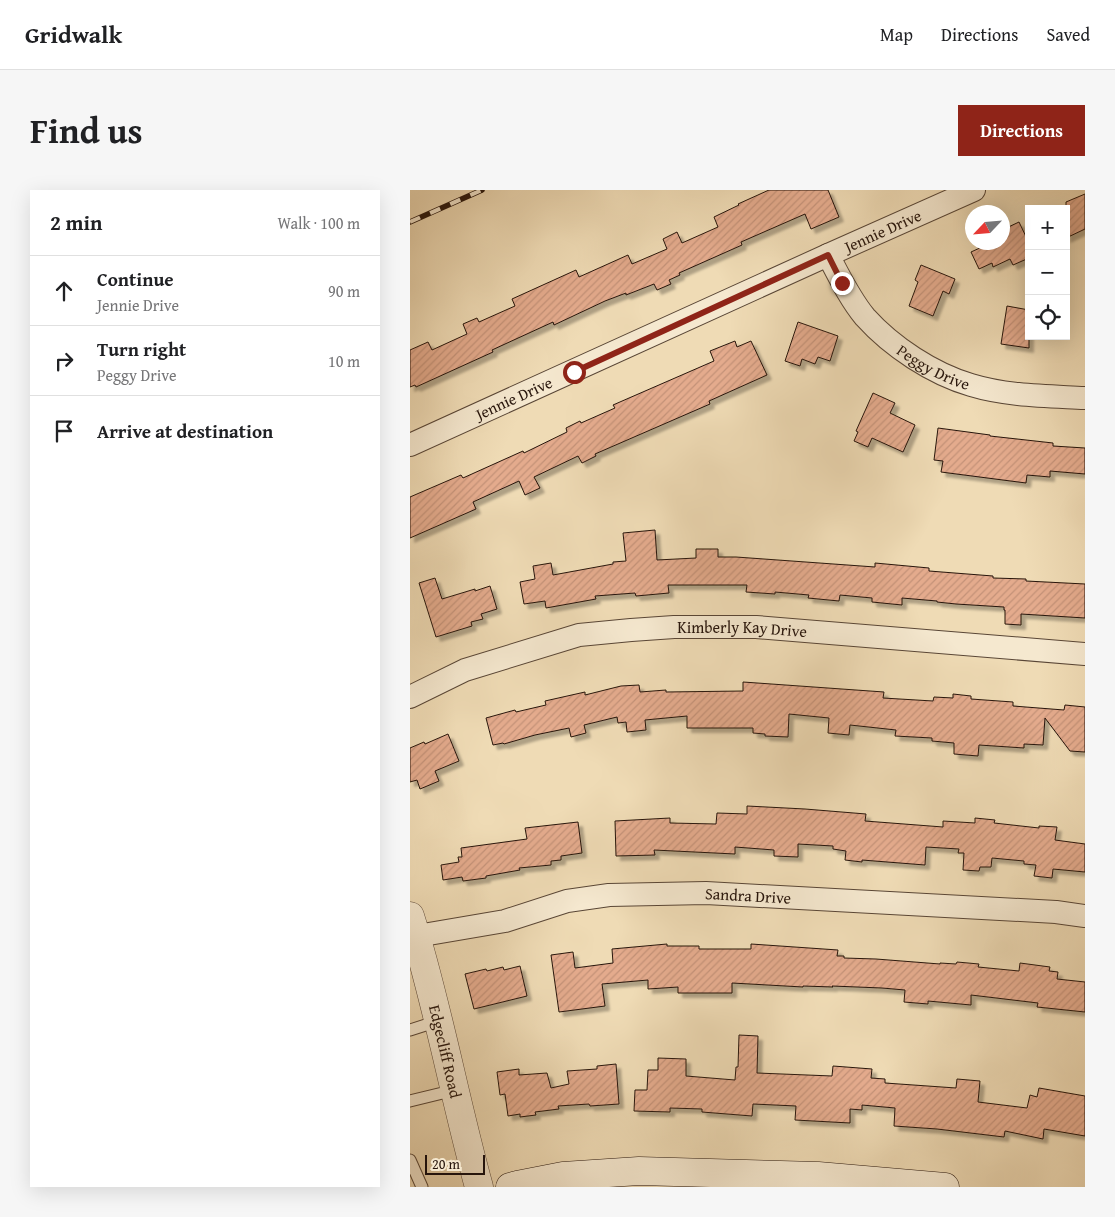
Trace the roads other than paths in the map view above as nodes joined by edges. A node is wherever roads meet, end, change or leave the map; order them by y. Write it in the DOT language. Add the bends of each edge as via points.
graph roads {
  1 [pos="974,190"];
  2 [pos="828,255"];
  3 [pos="1085,398"];
  4 [pos="410,446"];
  5 [pos="1085,654"];
  6 [pos="410,697"];
  7 [pos="1085,916"];
  8 [pos="412,929"];
  9 [pos="438,1021"];
  10 [pos="410,1030"];
  11 [pos="455,1090"];
  12 [pos="410,1101"];
  13 [pos="410,1160"];
  14 [pos="422,1187"];
  15 [pos="479,1187"];
  16 [pos="510,1187"];
  17 [pos="945,1187"];
  1 -- 2 [label="street, Jennie Drive"];
  2 -- 3 [label="street, Peggy Drive" via="842,283 865,316 914,359 947,377 972,385 1014,393"];
  2 -- 4 [label="street, Jennie Drive"];
  5 -- 6 [label="street, Kimberly Kay Drive" via="756,627 639,629 579,635 465,670"];
  7 -- 8 [label="street, Sandra Drive" via="706,893 609,895 567,900 505,921"];
  8 -- 9 [label="main road, Edgecliff Road"];
  9 -- 10 [label="lane"];
  9 -- 11 [label="main road, Edgecliff Road"];
  11 -- 12 [label="lane"];
  11 -- 15 [label="main road, Edgecliff Road"];
  13 -- 14 [label="lane"];
  16 -- 17 [label="main road" via="562,1176 639,1171 818,1176"];
}
